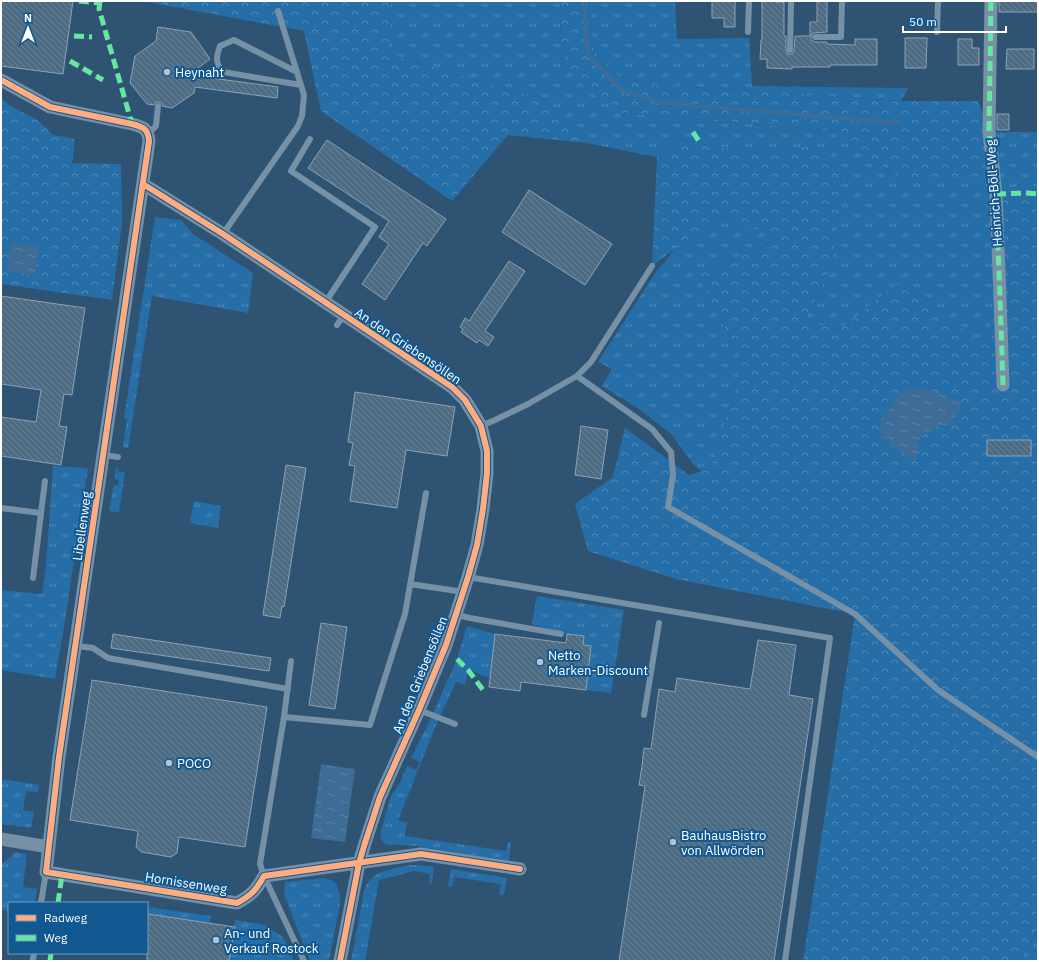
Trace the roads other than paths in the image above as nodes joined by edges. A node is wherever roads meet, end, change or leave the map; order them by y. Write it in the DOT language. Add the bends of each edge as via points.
graph roads {
  1 [pos="748,1"];
  2 [pos="791,1"];
  3 [pos="842,1"];
  4 [pos="938,1"];
  5 [pos="991,1"];
  6 [pos="278,11"];
  7 [pos="748,32"];
  8 [pos="938,32"];
  9 [pos="815,37"];
  10 [pos="790,50"];
  11 [pos="297,72"];
  12 [pos="1,80"];
  13 [pos="301,85"];
  14 [pos="158,106"];
  15 [pos="148,134"];
  16 [pos="310,138"];
  17 [pos="143,184"];
  18 [pos="223,234"];
  19 [pos="652,266"];
  20 [pos="325,303"];
  21 [pos="577,376"];
  22 [pos="1003,385"];
  23 [pos="481,426"];
  24 [pos="104,454"];
  25 [pos="118,457"];
  26 [pos="45,481"];
  27 [pos="426,492"];
  28 [pos="1,508"];
  29 [pos="41,513"];
  30 [pos="468,577"];
  31 [pos="33,578"];
  32 [pos="410,584"];
  33 [pos="464,592"];
  34 [pos="457,615"];
  35 [pos="659,623"];
  36 [pos="561,634"];
  37 [pos="76,646"];
  38 [pos="291,661"];
  39 [pos="288,689"];
  40 [pos="419,710"];
  41 [pos="644,715"];
  42 [pos="284,717"];
  43 [pos="454,724"];
  44 [pos="1038,757"];
  45 [pos="1,839"];
  46 [pos="49,847"];
  47 [pos="359,863"];
  48 [pos="520,869"];
  49 [pos="46,872"];
  50 [pos="264,876"];
  51 [pos="41,902"];
  52 [pos="304,961"];
  53 [pos="340,961"];
  54 [pos="785,961"];
  1 -- 7 [label="lane"];
  2 -- 10 [label="lane"];
  3 -- 9 [label="lane" via="841,37"];
  4 -- 8 [label="lane"];
  5 -- 22 [label="street, Heinrich-Böll-Weg" via="989,132 996,194"];
  6 -- 11 [label="lane"];
  11 -- 13 [label="lane"];
  11 -- 13 [label="lane" via="234,40 220,46 216,56 218,67 223,72"];
  12 -- 15 [label="street" via="50,107 132,124 143,128"];
  13 -- 18 [label="lane" via="304,94 302,116 298,126"];
  14 -- 15 [label="lane" via="156,126"];
  15 -- 17 [label="street"];
  16 -- 20 [label="lane" via="291,171 375,227"];
  17 -- 18 [label="street, An den Griebensöllen"];
  17 -- 24 [label="street, Libellenweg"];
  18 -- 20 [label="street, An den Griebensöllen"];
  19 -- 21 [label="lane" via="591,362"];
  20 -- 23 [label="street, An den Griebensöllen" via="340,320 452,387 465,400"];
  21 -- 23 [label="lane" via="528,404"];
  21 -- 44 [label="lane" via="652,429 671,452 673,475 668,507 855,614 938,690"];
  23 -- 30 [label="street, An den Griebensöllen" via="487,451 484,509"];
  24 -- 25 [label="lane"];
  24 -- 37 [label="street, Libellenweg"];
  26 -- 29 [label="lane"];
  27 -- 32 [label="lane"];
  28 -- 29 [label="lane"];
  29 -- 31 [label="lane" via="34,546"];
  30 -- 33 [label="street, An den Griebensöllen"];
  30 -- 54 [label="lane" via="830,638"];
  32 -- 33 [label="lane"];
  32 -- 42 [label="lane" via="405,614 370,725"];
  33 -- 34 [label="street, An den Griebensöllen"];
  34 -- 36 [label="lane"];
  34 -- 40 [label="street, An den Griebensöllen"];
  35 -- 41 [label="lane"];
  37 -- 39 [label="lane" via="93,648 108,658"];
  37 -- 46 [label="street, Libellenweg"];
  38 -- 39 [label="lane"];
  39 -- 42 [label="lane"];
  40 -- 43 [label="lane"];
  40 -- 47 [label="street, An den Griebensöllen" via="380,797"];
  42 -- 50 [label="lane" via="260,864"];
  45 -- 46 [label="street"];
  46 -- 49 [label="street, Libellenweg"];
  47 -- 48 [label="street" via="421,854"];
  47 -- 50 [label="street"];
  47 -- 53 [label="street, An den Griebensöllen"];
  49 -- 50 [label="street, Hornissenweg" via="238,903 257,888"];
  49 -- 51 [label="lane"];
  50 -- 52 [label="lane"];
}
